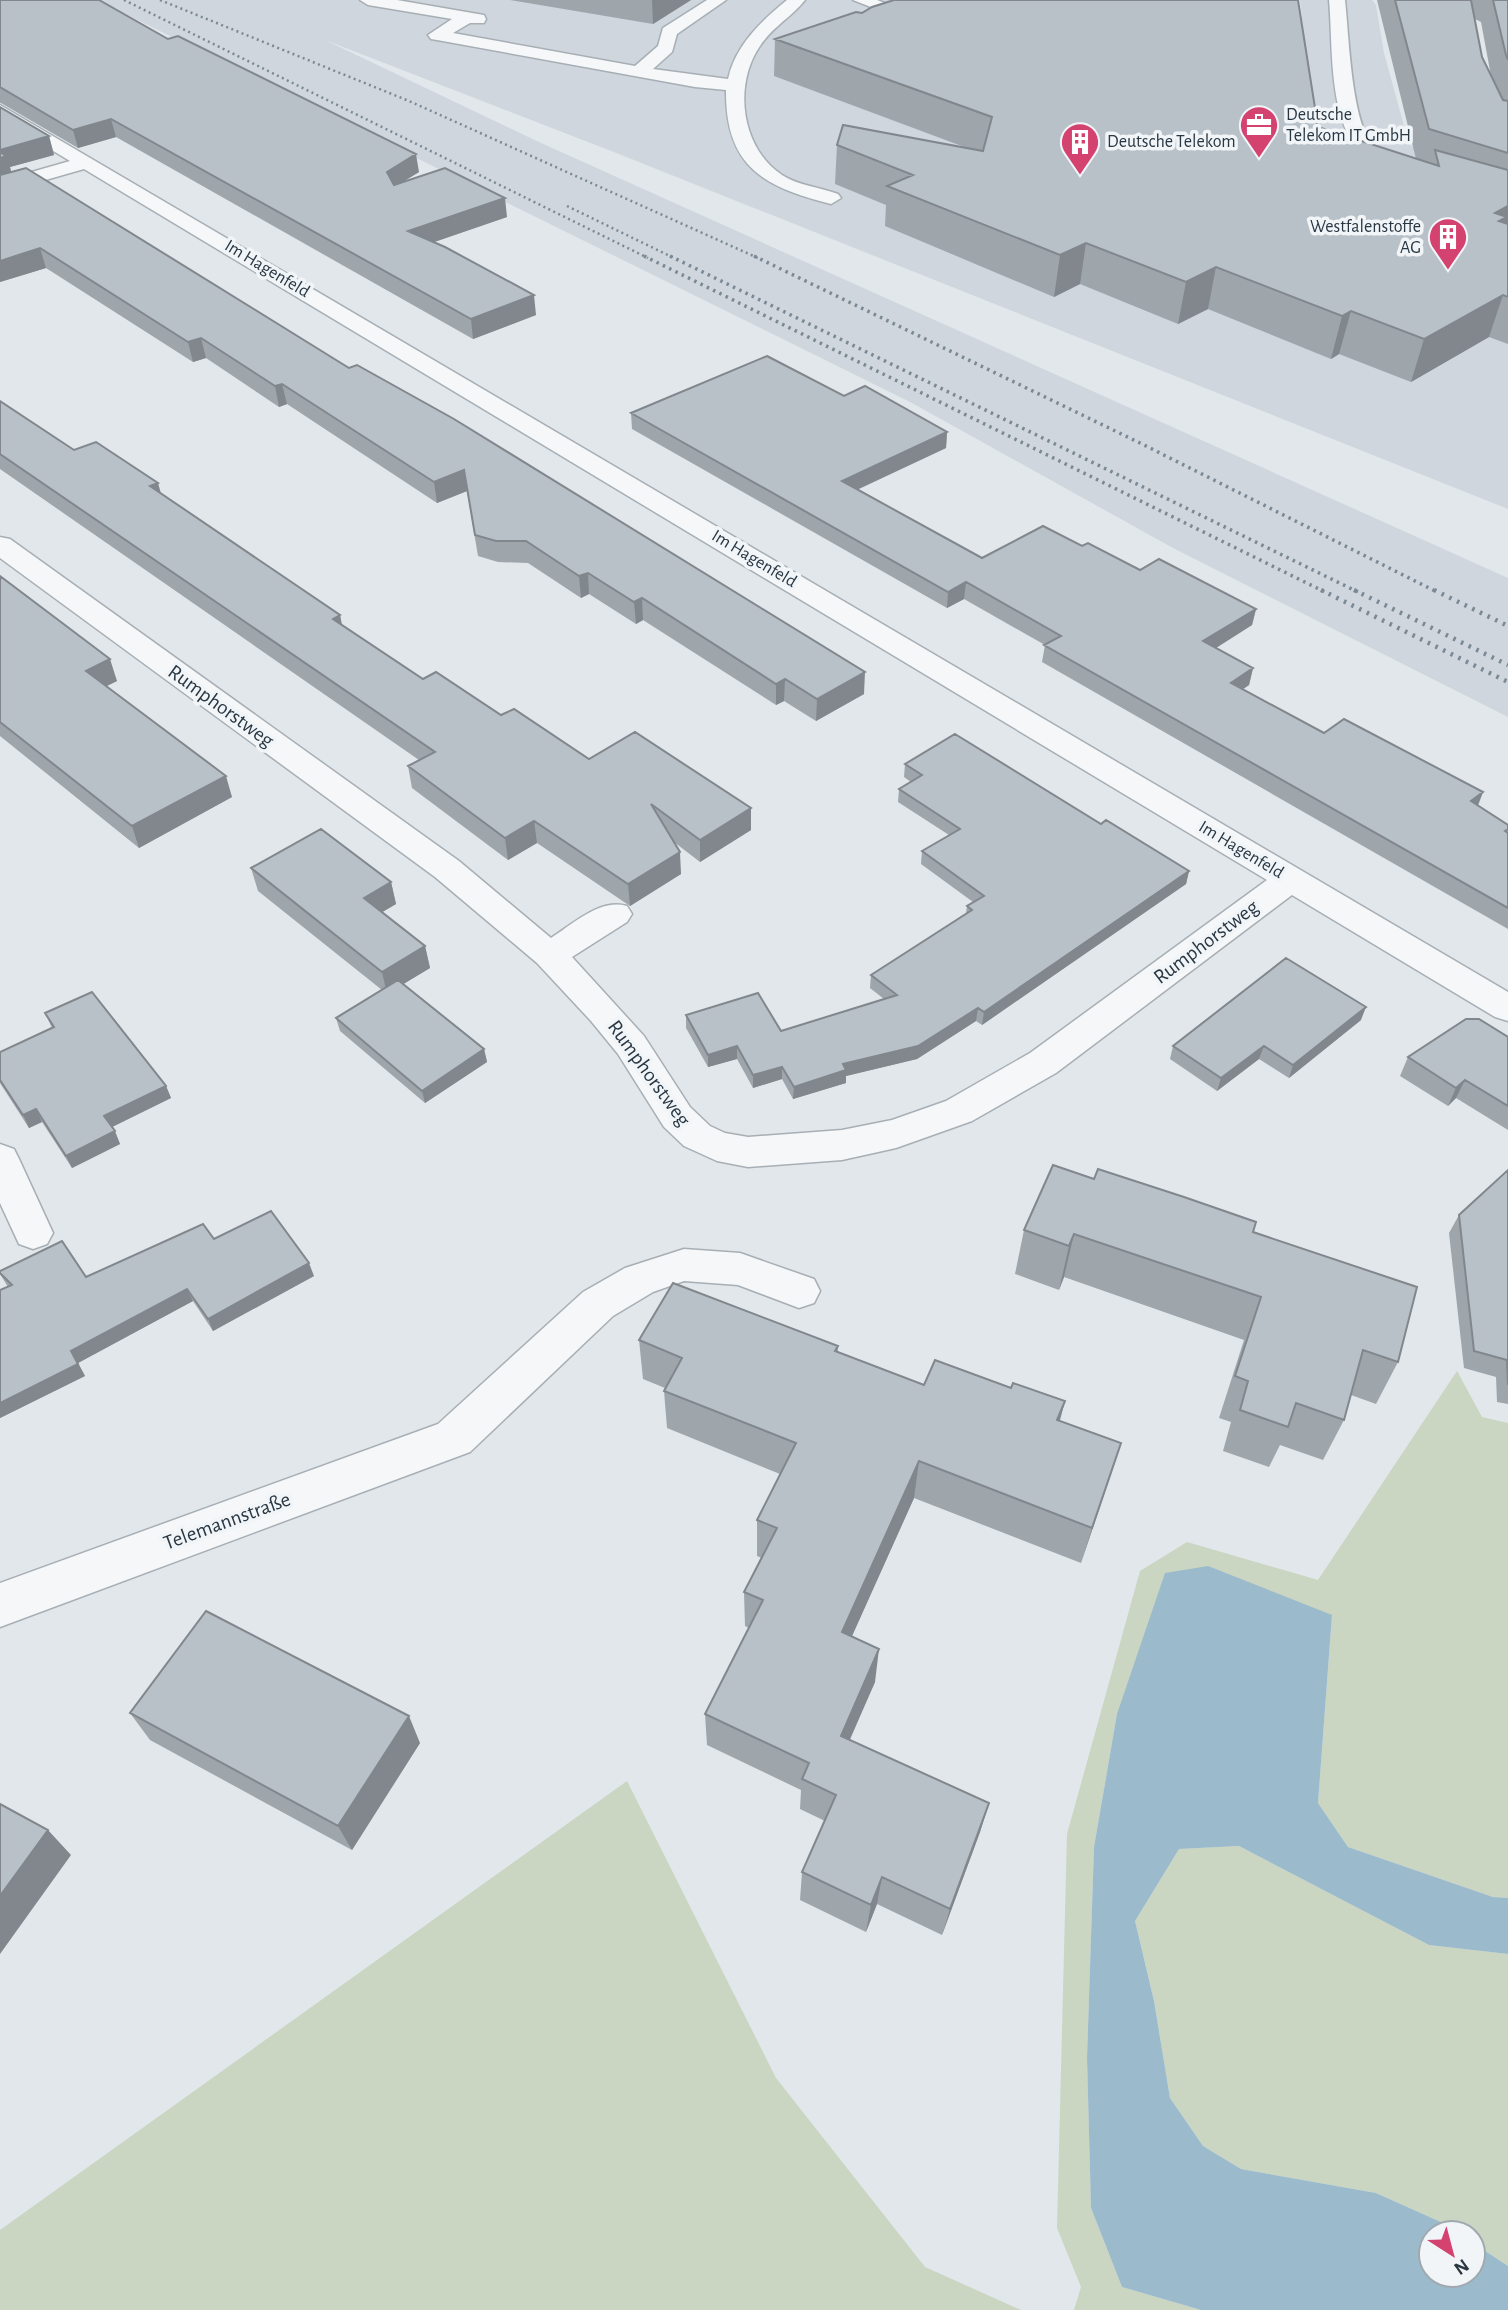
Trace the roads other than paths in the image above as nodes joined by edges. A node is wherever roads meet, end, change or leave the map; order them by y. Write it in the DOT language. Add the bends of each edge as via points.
graph roads {
  1 [pos="368,0"];
  2 [pos="718,0"];
  3 [pos="797,0"];
  4 [pos="861,0"];
  5 [pos="1337,0"];
  6 [pos="778,15"];
  7 [pos="468,17"];
  8 [pos="915,18"];
  9 [pos="494,22"];
  10 [pos="801,23"];
  11 [pos="639,72"];
  12 [pos="734,85"];
  13 [pos="0,111"];
  14 [pos="87,162"];
  15 [pos="1420,179"];
  16 [pos="0,187"];
  17 [pos="831,198"];
  18 [pos="0,545"];
  19 [pos="1291,879"];
  20 [pos="615,914"];
  21 [pos="550,955"];
  22 [pos="1508,1008"];
  23 [pos="4,1180"];
  24 [pos="33,1233"];
  25 [pos="799,1291"];
  26 [pos="0,1605"];
  1 -- 7 [label="street"];
  2 -- 11 [label="street" via="669,32 666,48"];
  3 -- 6 [label="street"];
  4 -- 8 [label="street"];
  5 -- 15 [label="street" via="1342,52 1362,144 1378,159"];
  6 -- 10 [label="street"];
  6 -- 12 [label="street" via="750,47"];
  7 -- 9 [label="street"];
  7 -- 11 [label="street" via="437,35"];
  11 -- 12 [label="street"];
  12 -- 17 [label="street" via="743,142 765,170 787,185"];
  13 -- 14 [label="street, Im Hagenfeld"];
  14 -- 16 [label="street"];
  14 -- 19 [label="street, Im Hagenfeld"];
  18 -- 21 [label="street, Rumphorstweg" via="447,869"];
  19 -- 21 [label="street, Rumphorstweg" via="1005,1088 909,1129 842,1145 748,1152 717,1146 697,1136 677,1117 631,1045"];
  19 -- 22 [label="street, Im Hagenfeld"];
  20 -- 21 [label="street"];
  23 -- 24 [label="street"];
  25 -- 26 [label="street, Telemannstraße" via="740,1269 684,1265 639,1280 598,1304 454,1438"];
}
